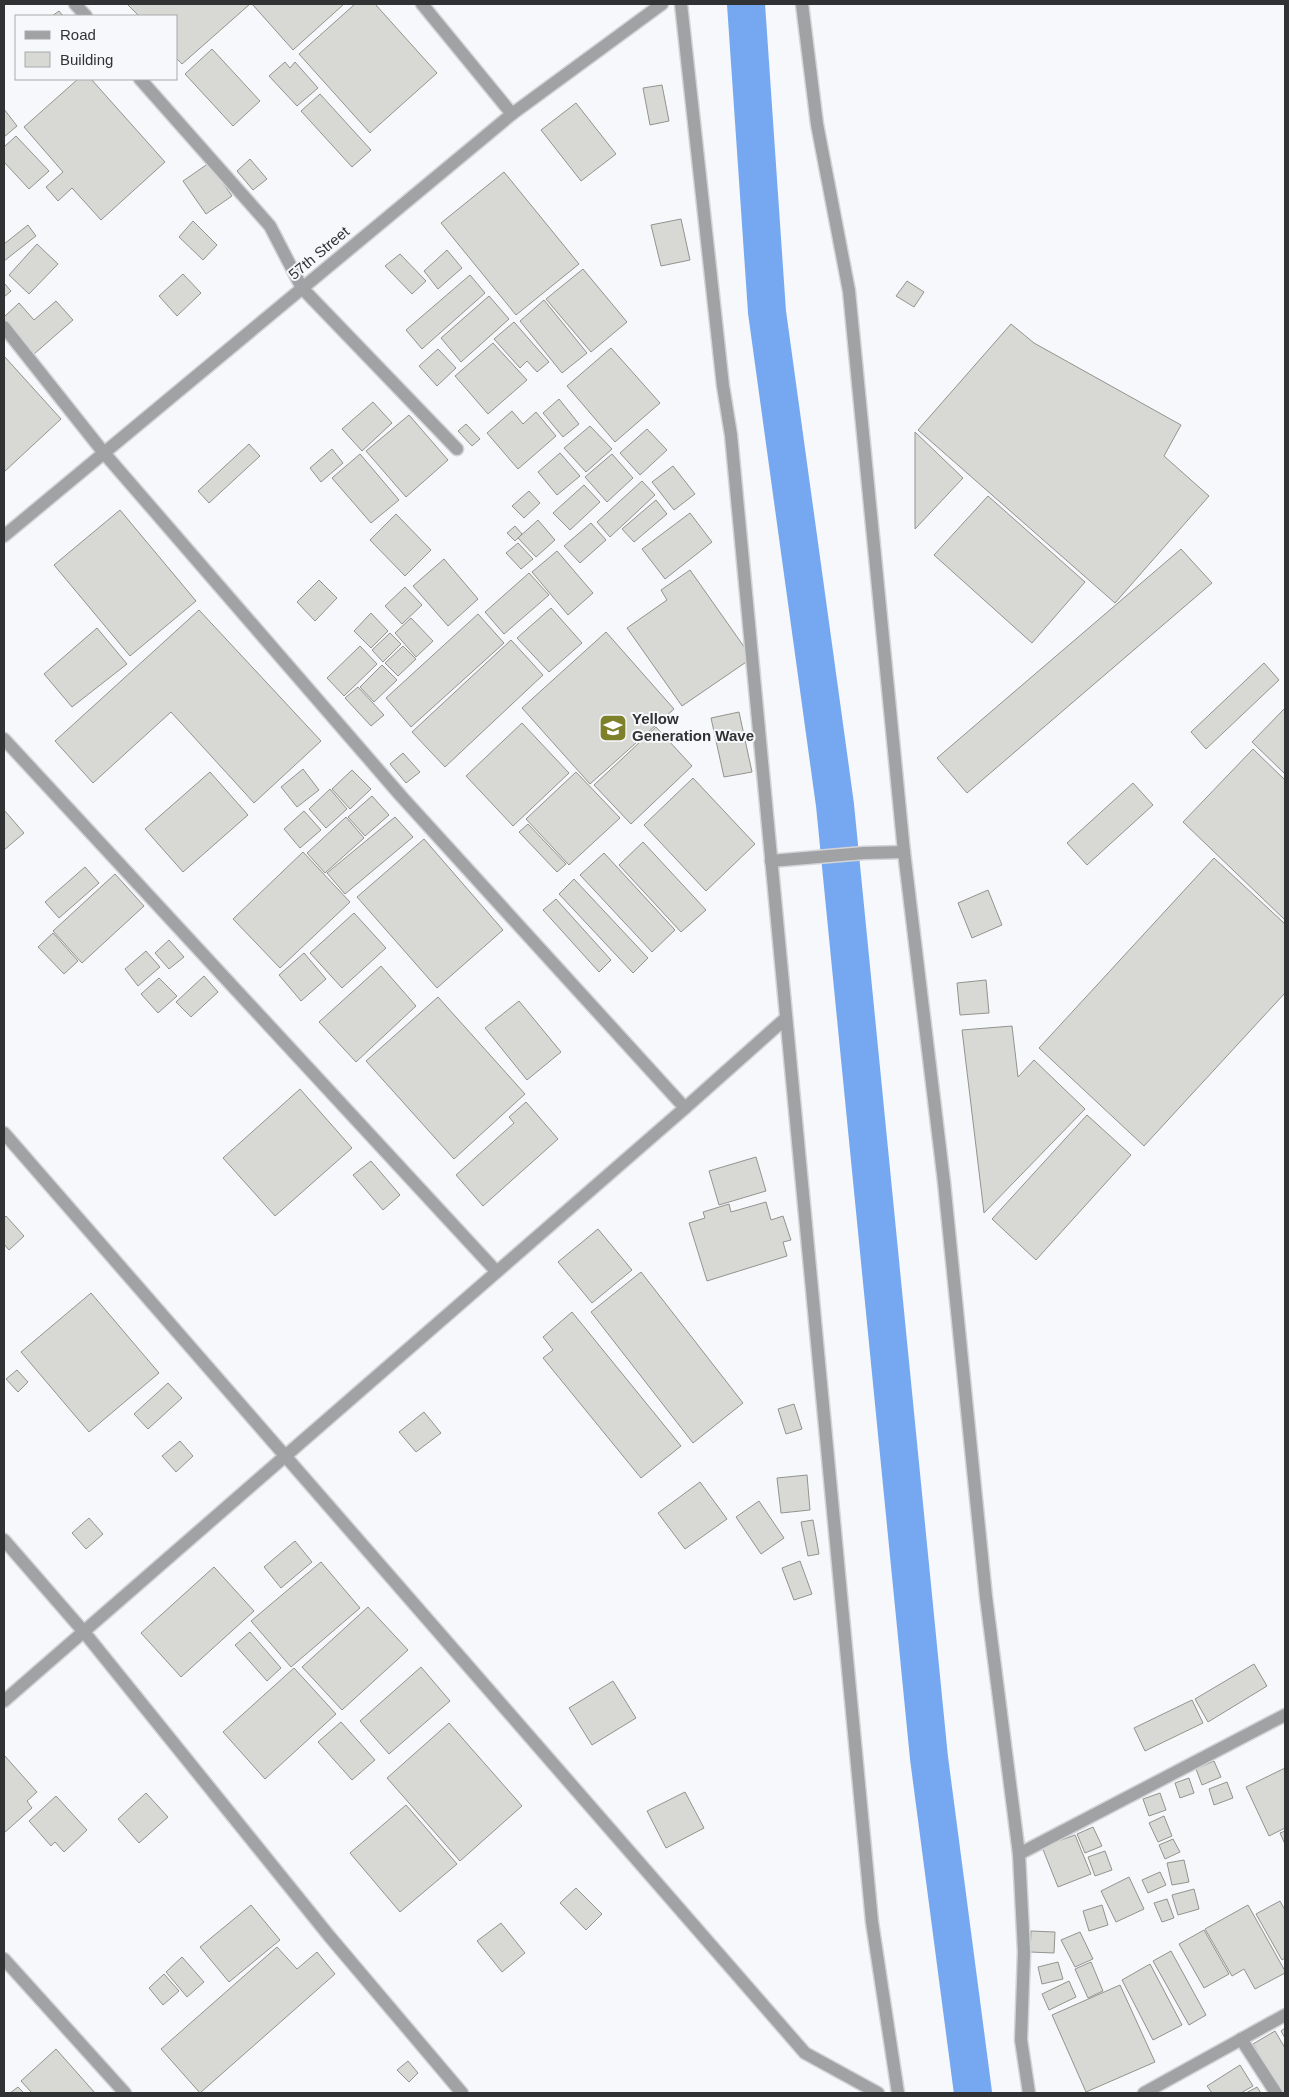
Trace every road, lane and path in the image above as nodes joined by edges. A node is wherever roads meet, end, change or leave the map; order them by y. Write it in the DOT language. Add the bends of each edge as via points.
graph roads {
  1 [pos="74,4"];
  2 [pos="422,4"];
  3 [pos="662,4"];
  4 [pos="681,4"];
  5 [pos="802,4"];
  6 [pos="85,15"];
  7 [pos="141,80"];
  8 [pos="512,114"];
  9 [pos="302,288"];
  10 [pos="4,327"];
  11 [pos="457,449"];
  12 [pos="104,453"];
  13 [pos="4,536"];
  14 [pos="4,739"];
  15 [pos="904,852"];
  16 [pos="771,861"];
  17 [pos="786,1018"];
  18 [pos="685,1108"];
  19 [pos="4,1133"];
  20 [pos="496,1271"];
  21 [pos="286,1455"];
  22 [pos="4,1540"];
  23 [pos="84,1632"];
  24 [pos="4,1701"];
  25 [pos="1285,1715"];
  26 [pos="1019,1854"];
  27 [pos="4,1959"];
  28 [pos="1285,2015"];
  29 [pos="1241,2039"];
  30 [pos="125,2093"];
  31 [pos="462,2093"];
  32 [pos="878,2093"];
  33 [pos="898,2093"];
  34 [pos="1029,2093"];
  35 [pos="1144,2093"];
  36 [pos="1276,2093"];
  1 -- 6 [label="street"];
  2 -- 8 [label="street"];
  3 -- 8 [label="street, 57th Street"];
  4 -- 16 [label="street" via="730,435"];
  5 -- 15 [label="street" via="816,124 849,291"];
  7 -- 9 [label="street" via="270,226"];
  8 -- 9 [label="street, 57th Street"];
  9 -- 11 [label="street"];
  9 -- 12 [label="street, 57th Street"];
  10 -- 12 [label="street"];
  12 -- 13 [label="street, 57th Street"];
  12 -- 18 [label="street" via="401,796"];
  14 -- 20 [label="street"];
  15 -- 16 [label="street" via="864,852"];
  15 -- 26 [label="street" via="944,1182 986,1597"];
  16 -- 17 [label="street"];
  17 -- 18 [label="street"];
  17 -- 33 [label="street" via="872,1922"];
  18 -- 20 [label="street"];
  19 -- 21 [label="street"];
  20 -- 21 [label="street"];
  21 -- 23 [label="street"];
  21 -- 32 [label="street" via="805,2053"];
  22 -- 23 [label="street"];
  23 -- 24 [label="street"];
  23 -- 31 [label="street" via="330,1937"];
  25 -- 26 [label="street"];
  26 -- 34 [label="street" via="1024,1952 1022,2040"];
  27 -- 30 [label="street"];
  28 -- 29 [label="street"];
  29 -- 35 [label="street"];
  29 -- 36 [label="street"];
}
